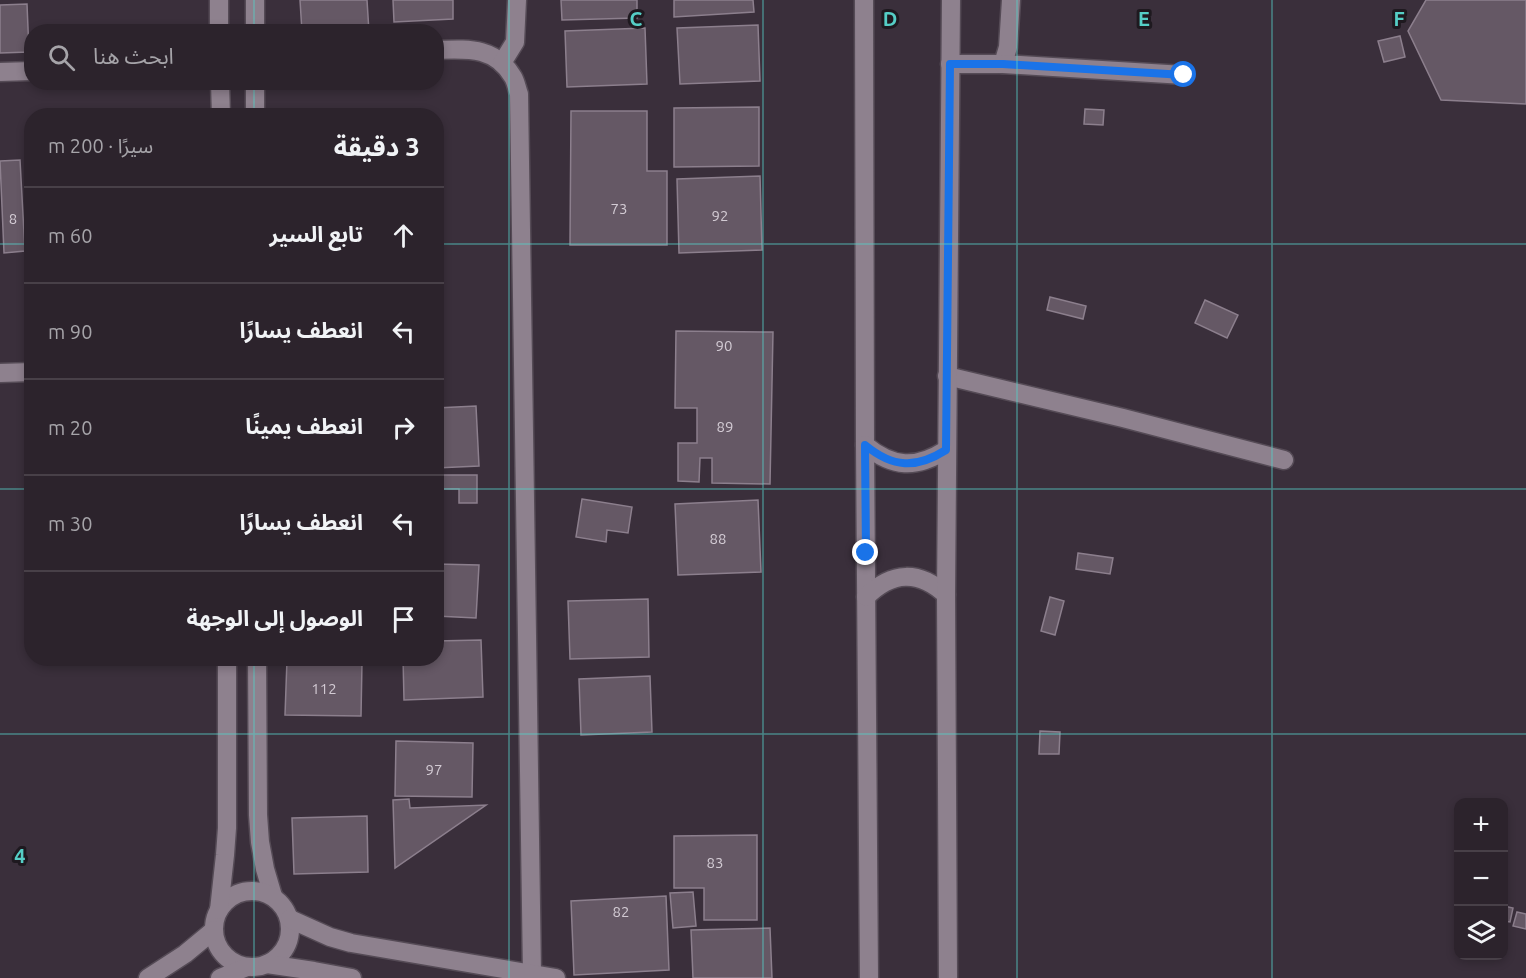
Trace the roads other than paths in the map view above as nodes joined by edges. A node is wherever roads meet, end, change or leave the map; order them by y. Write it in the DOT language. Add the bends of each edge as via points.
graph roads {
  1 [pos="219,0"];
  2 [pos="255,0"];
  3 [pos="517,0"];
  4 [pos="864,0"];
  5 [pos="951,0"];
  6 [pos="1011,0"];
  7 [pos="219,24"];
  8 [pos="255,24"];
  9 [pos="444,50"];
  10 [pos="502,63"];
  11 [pos="950,64"];
  12 [pos="1003,64"];
  13 [pos="24,71"];
  14 [pos="0,72"];
  15 [pos="1184,75"];
  16 [pos="220,90"];
  17 [pos="255,90"];
  18 [pos="221,108"];
  19 [pos="255,108"];
  20 [pos="24,372"];
  21 [pos="0,374"];
  22 [pos="947,376"];
  23 [pos="865,445"];
  24 [pos="946,450"];
  25 [pos="1284,460"];
  26 [pos="946,595"];
  27 [pos="866,597"];
  28 [pos="227,666"];
  29 [pos="257,666"];
  30 [pos="273,896"];
  31 [pos="219,910"];
  32 [pos="290,919"];
  33 [pos="214,930"];
  34 [pos="267,964"];
  35 [pos="247,967"];
  36 [pos="532,974"];
  37 [pos="148,978"];
  38 [pos="220,978"];
  39 [pos="352,978"];
  40 [pos="556,978"];
  41 [pos="869,978"];
  42 [pos="948,978"];
  1 -- 7 [label="street"];
  2 -- 8 [label="street"];
  3 -- 10 [label="street" via="515,42"];
  4 -- 23 [label="street"];
  5 -- 11 [label="street"];
  6 -- 12 [label="street"];
  9 -- 10 [label="street" via="468,48"];
  10 -- 36 [label="street" via="519,94"];
  11 -- 12 [label="street"];
  11 -- 22 [label="street"];
  12 -- 15 [label="street"];
  13 -- 14 [label="street"];
  16 -- 18 [label="street"];
  17 -- 19 [label="street"];
  20 -- 21 [label="street"];
  22 -- 24 [label="street"];
  22 -- 25 [label="street"];
  23 -- 24 [label="street" via="890,461 904,464 920,463"];
  23 -- 27 [label="street"];
  24 -- 26 [label="street"];
  26 -- 27 [label="street" via="921,579 906,577 891,579"];
  26 -- 42 [label="street"];
  27 -- 41 [label="street"];
  28 -- 31 [label="street" via="227,828"];
  29 -- 30 [label="street" via="258,824"];
  30 -- 31 [label="street" via="262,891 237,893"];
  30 -- 32 [label="street"];
  31 -- 33 [label="street"];
  32 -- 34 [label="street" via="289,941 284,951"];
  32 -- 36 [label="street" via="351,943"];
  33 -- 35 [label="street" via="224,955"];
  33 -- 37 [label="street"];
  34 -- 35 [label="street"];
  34 -- 39 [label="street"];
  35 -- 38 [label="street"];
  36 -- 40 [label="street"];
}
